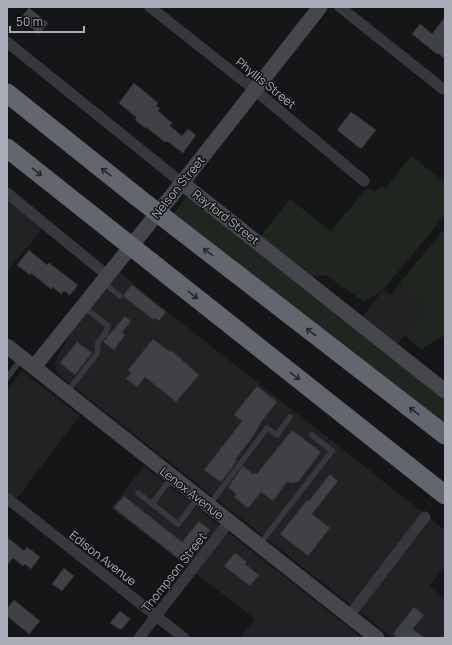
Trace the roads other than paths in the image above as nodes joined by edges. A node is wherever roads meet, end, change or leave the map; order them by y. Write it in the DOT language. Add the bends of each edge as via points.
graph roads {
  1 [pos="150,7"];
  2 [pos="320,7"];
  3 [pos="340,7"];
  4 [pos="7,42"];
  5 [pos="443,89"];
  6 [pos="255,90"];
  7 [pos="7,93"];
  8 [pos="7,148"];
  9 [pos="364,180"];
  10 [pos="182,183"];
  11 [pos="7,194"];
  12 [pos="105,279"];
  13 [pos="120,296"];
  14 [pos="83,306"];
  15 [pos="7,346"];
  16 [pos="22,358"];
  17 [pos="34,367"];
  18 [pos="7,378"];
  19 [pos="445,391"];
  20 [pos="66,393"];
  21 [pos="290,418"];
  22 [pos="312,434"];
  23 [pos="445,435"];
  24 [pos="390,451"];
  25 [pos="172,477"];
  26 [pos="138,493"];
  27 [pos="445,495"];
  28 [pos="7,498"];
  29 [pos="445,500"];
  30 [pos="203,502"];
  31 [pos="152,504"];
  32 [pos="425,517"];
  33 [pos="229,522"];
  34 [pos="259,545"];
  35 [pos="156,616"];
  36 [pos="349,616"];
  37 [pos="139,638"];
  38 [pos="184,638"];
  39 [pos="377,638"];
  1 -- 6 [label="street, Phyllis Street"];
  2 -- 6 [label="street, Nelson Street"];
  3 -- 5 [label="street"];
  4 -- 10 [label="street, Rayford Street"];
  6 -- 9 [label="street, Phyllis Street"];
  6 -- 10 [label="street, Nelson Street"];
  23 -- 7 [label="highway, one-way, bridge"];
  8 -- 24 [label="highway, one-way, bridge"];
  10 -- 12 [label="street, Nelson Street"];
  10 -- 19 [label="street, Rayford Street"];
  11 -- 12 [label="street"];
  12 -- 13 [label="lane"];
  12 -- 14 [label="street, Nelson Street"];
  14 -- 17 [label="street, Nelson Street"];
  14 -- 20 [label="lane" via="108,326 108,329 98,342 97,354"];
  15 -- 16 [label="street, Lenox Avenue"];
  16 -- 17 [label="street, Lenox Avenue"];
  16 -- 18 [label="lane"];
  17 -- 20 [label="street, Lenox Avenue"];
  20 -- 25 [label="street, Lenox Avenue"];
  21 -- 30 [label="lane" via="277,435 267,428"];
  22 -- 34 [label="lane" via="332,451"];
  24 -- 27 [label="highway"];
  24 -- 29 [label="highway"];
  25 -- 30 [label="street, Lenox Avenue"];
  25 -- 31 [label="lane"];
  26 -- 31 [label="lane"];
  28 -- 35 [label="street, Edison Avenue"];
  30 -- 31 [label="lane" via="178,524"];
  30 -- 33 [label="street, Lenox Avenue"];
  32 -- 36 [label="street"];
  33 -- 34 [label="street, Lenox Avenue"];
  33 -- 35 [label="street, Thompson Street"];
  34 -- 36 [label="street, Lenox Avenue"];
  35 -- 37 [label="street, Thompson Street"];
  35 -- 38 [label="street, Edison Avenue"];
  36 -- 39 [label="street, Lenox Avenue"];
}
